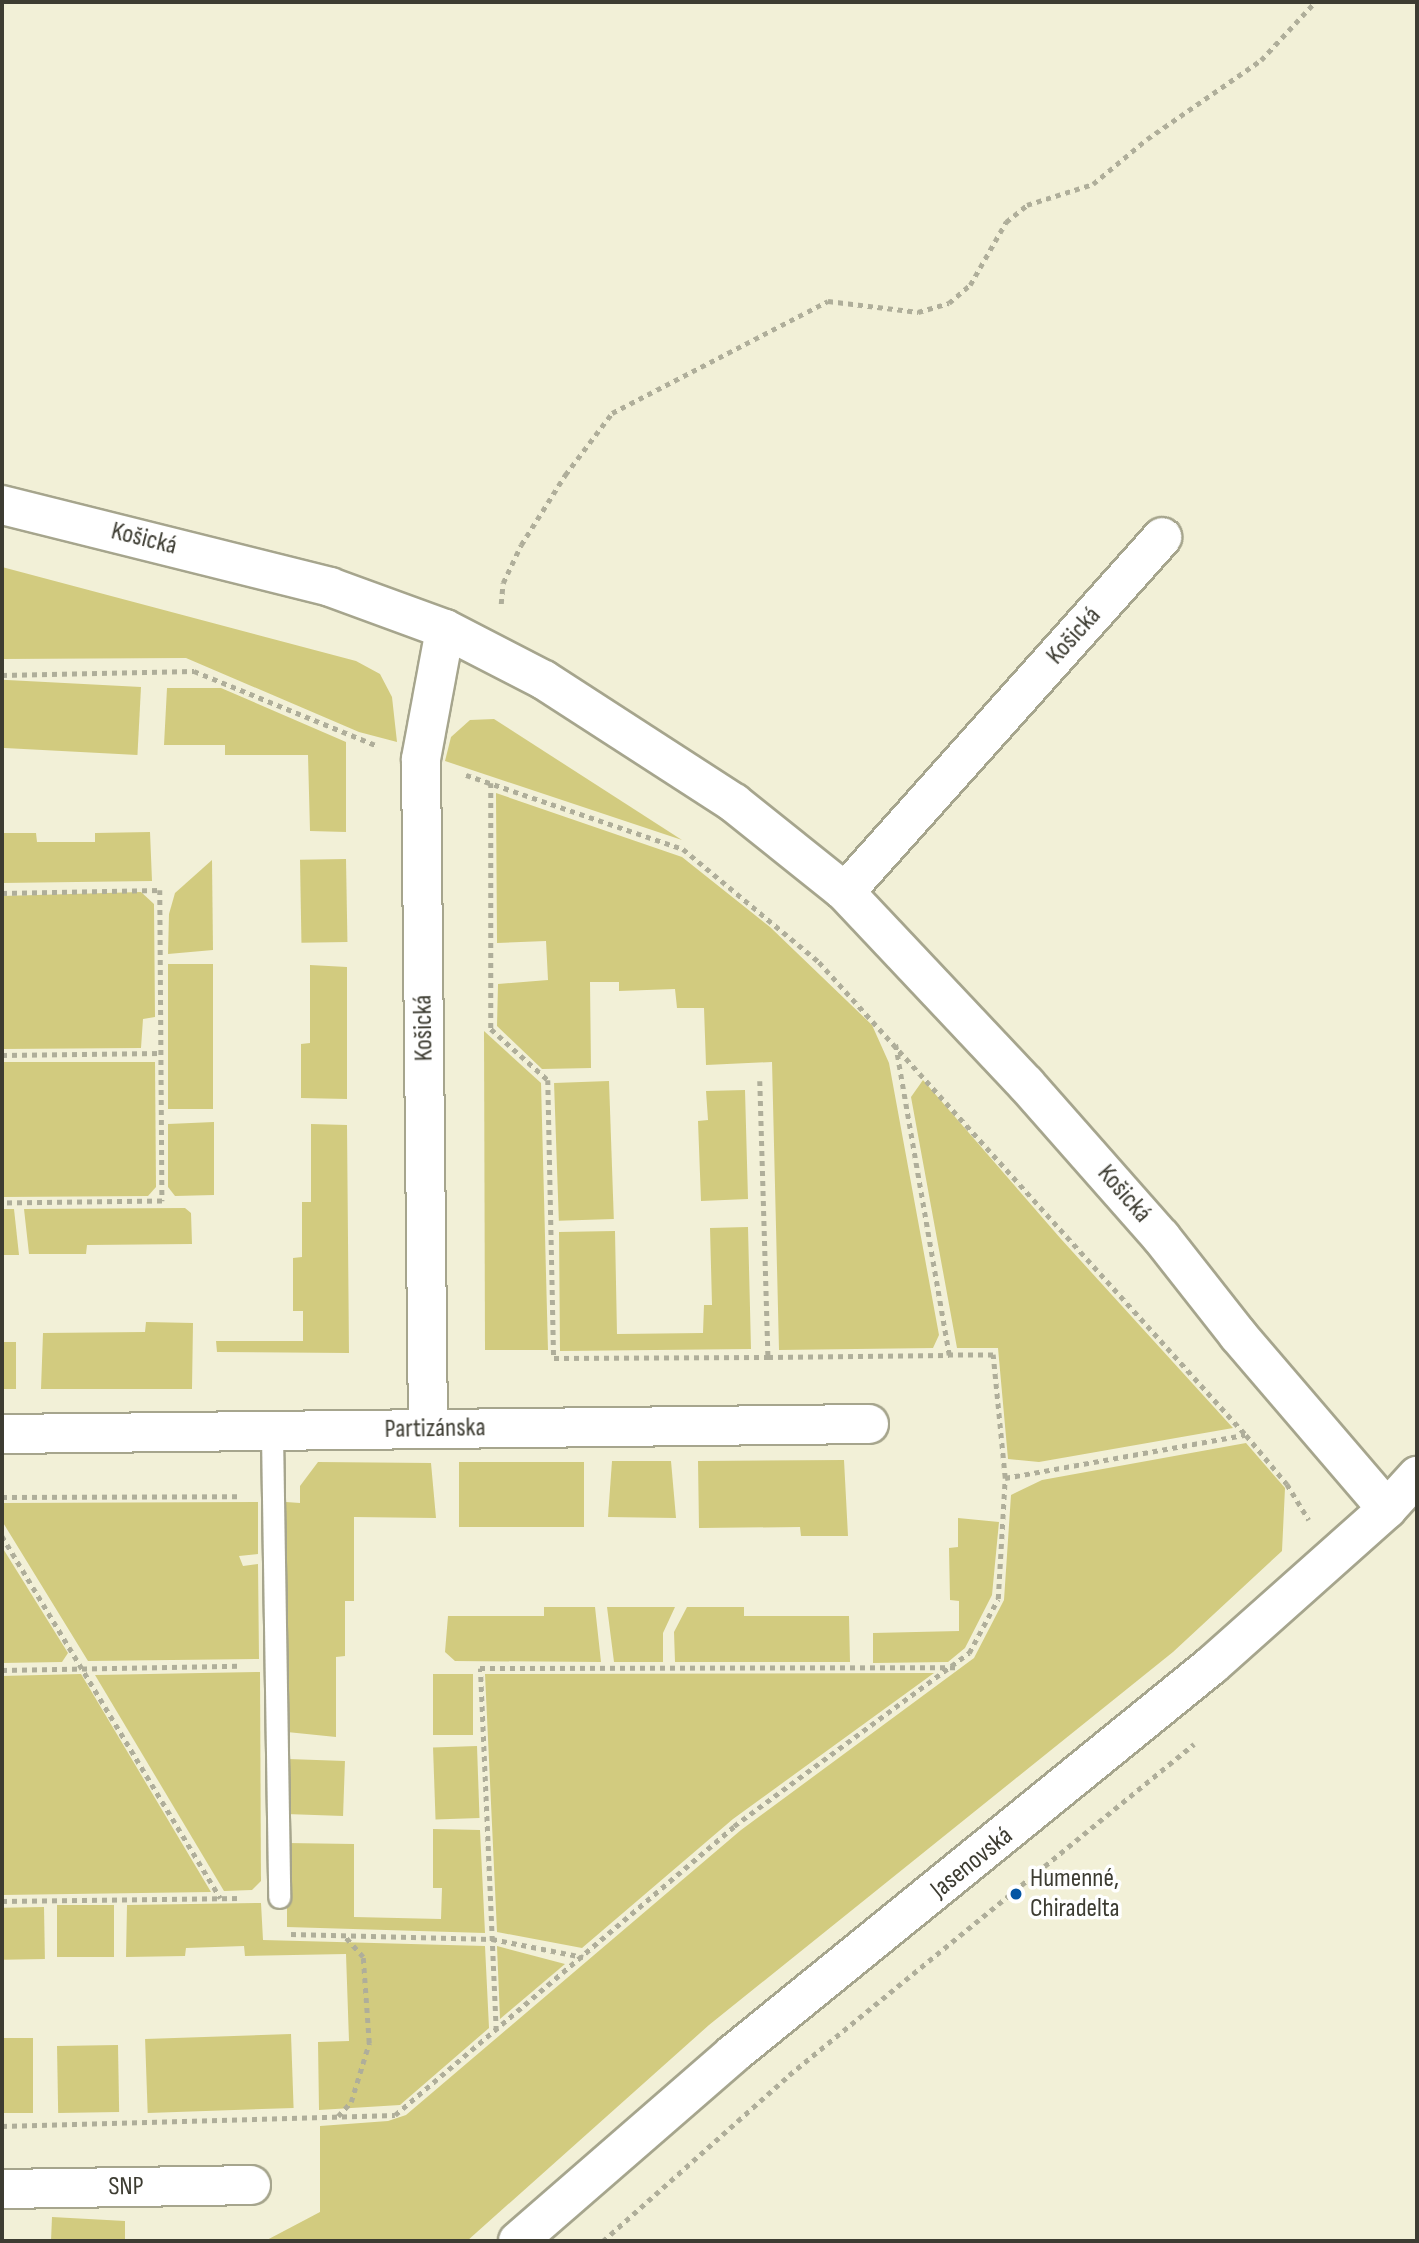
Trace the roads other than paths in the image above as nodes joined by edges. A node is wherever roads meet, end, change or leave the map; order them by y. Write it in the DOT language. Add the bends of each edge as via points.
graph roads {
  1 [pos="2,505"];
  2 [pos="1162,537"];
  3 [pos="445,629"];
  4 [pos="845,892"];
  5 [pos="869,1424"];
  6 [pos="428,1429"];
  7 [pos="2,1434"];
  8 [pos="272,1434"];
  9 [pos="1417,1476"];
  10 [pos="1387,1510"];
  11 [pos="279,1897"];
  12 [pos="251,2185"];
  13 [pos="2,2189"];
  14 [pos="518,2241"];
  1 -- 3 [label="street, Košická" via="330,587"];
  2 -- 4 [label="street, Košická"];
  3 -- 4 [label="street, Košická" via="544,680 639,737 734,803"];
  3 -- 6 [label="street, Košická" via="421,759"];
  4 -- 10 [label="street, Košická" via="1026,1084 1161,1237"];
  5 -- 6 [label="street, Partizánska"];
  6 -- 8 [label="street, Partizánska"];
  7 -- 8 [label="street, Partizánska"];
  8 -- 11 [label="lane"];
  9 -- 10 [label="street, Jasenovská"];
  10 -- 14 [label="street, Jasenovská" via="1201,1674 723,2063"];
  12 -- 13 [label="street, SNP"];
}
